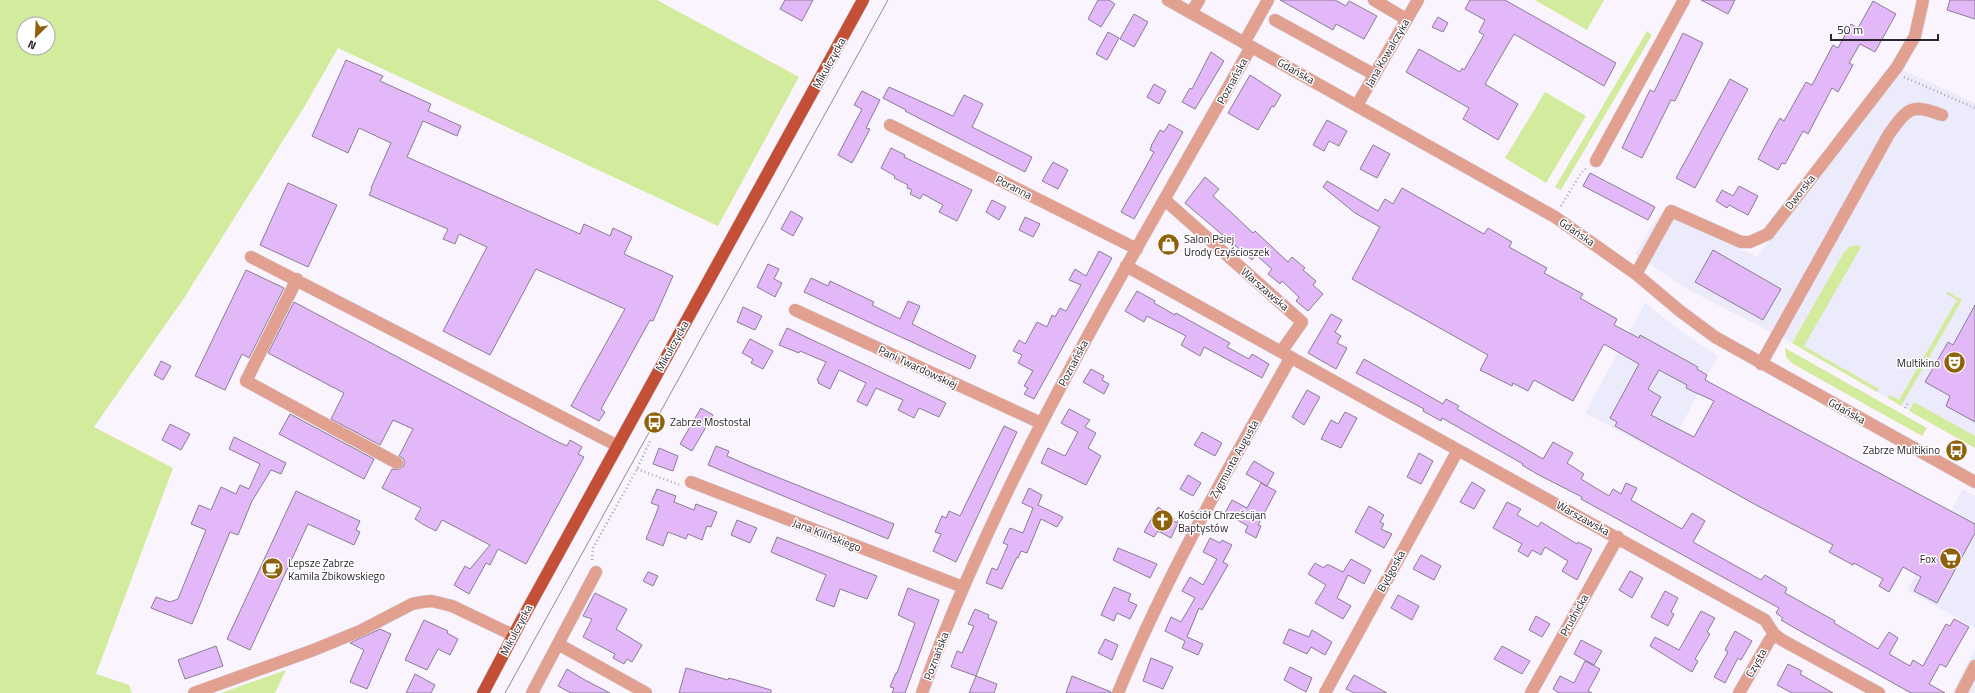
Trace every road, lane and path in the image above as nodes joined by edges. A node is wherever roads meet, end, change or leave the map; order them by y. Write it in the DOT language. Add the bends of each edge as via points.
graph roads {
  1 [pos="863,0"];
  2 [pos="1168,0"];
  3 [pos="1199,0"];
  4 [pos="1268,0"];
  5 [pos="1374,0"];
  6 [pos="1418,0"];
  7 [pos="1684,0"];
  8 [pos="1923,0"];
  9 [pos="1191,13"];
  10 [pos="1406,19"];
  11 [pos="1275,20"];
  12 [pos="1248,45"];
  13 [pos="1893,72"];
  14 [pos="1374,75"];
  15 [pos="1357,105"];
  16 [pos="1975,108"];
  17 [pos="1942,115"];
  18 [pos="890,125"];
  19 [pos="1596,161"];
  20 [pos="1165,200"];
  21 [pos="1555,217"];
  22 [pos="1137,249"];
  23 [pos="251,257"];
  24 [pos="1126,266"];
  25 [pos="1636,274"];
  26 [pos="297,279"];
  27 [pos="795,310"];
  28 [pos="1286,354"];
  29 [pos="1761,364"];
  30 [pos="1908,403"];
  31 [pos="1905,408"];
  32 [pos="1041,423"];
  33 [pos="651,439"];
  34 [pos="618,446"];
  35 [pos="1458,450"];
  36 [pos="397,463"];
  37 [pos="637,470"];
  38 [pos="691,482"];
  39 [pos="1975,482"];
  40 [pos="1170,517"];
  41 [pos="1188,526"];
  42 [pos="1618,537"];
  43 [pos="596,572"];
  44 [pos="963,588"];
  45 [pos="1774,634"];
  46 [pos="513,635"];
  47 [pos="558,644"];
  48 [pos="1975,666"];
  49 [pos="194,693"];
  50 [pos="483,693"];
  51 [pos="532,693"];
  52 [pos="646,693"];
  53 [pos="922,693"];
  54 [pos="1118,693"];
  55 [pos="1325,693"];
  56 [pos="1531,693"];
  57 [pos="1739,693"];
  58 [pos="1879,693"];
  59 [pos="1961,693"];
  1 -- 34 [label="main road, Mikulczycka"];
  2 -- 9 [label="street, Gdańska"];
  3 -- 9 [label="street"];
  4 -- 12 [label="street, Poznańska"];
  5 -- 10 [label="street"];
  6 -- 10 [label="street, Jana Kowalczyka"];
  7 -- 19 [label="street"];
  8 -- 13 [label="street, Dworska" via="1915,36"];
  9 -- 12 [label="street, Gdańska"];
  10 -- 14 [label="street, Jana Kowalczyka"];
  11 -- 14 [label="street"];
  12 -- 15 [label="street, Gdańska"];
  12 -- 20 [label="street, Poznańska"];
  13 -- 16 [label="path"];
  13 -- 25 [label="street, Dworska" via="1768,234 1750,242 1741,242 1671,211"];
  14 -- 15 [label="street, Jana Kowalczyka"];
  15 -- 21 [label="street, Gdańska"];
  17 -- 29 [label="street" via="1923,108 1905,112 1889,134"];
  18 -- 22 [label="street, Poranna"];
  19 -- 21 [label="path" via="1581,172"];
  20 -- 22 [label="street, Poznańska"];
  20 -- 28 [label="street, Warszawska" via="1302,322"];
  21 -- 25 [label="street, Gdańska"];
  22 -- 24 [label="street, Poznańska"];
  23 -- 26 [label="street"];
  24 -- 28 [label="street, Warszawska"];
  24 -- 32 [label="street, Poznańska"];
  25 -- 29 [label="street, Gdańska" via="1715,337"];
  26 -- 34 [label="street"];
  26 -- 36 [label="street" via="246,381"];
  27 -- 32 [label="street, Pani Twardowskiej"];
  28 -- 35 [label="street, Warszawska"];
  28 -- 54 [label="street, Zygmunta Augusta" via="1191,536 1138,644"];
  29 -- 39 [label="street, Gdańska"];
  30 -- 31 [label="path"];
  32 -- 44 [label="street, Poznańska"];
  33 -- 37 [label="path"];
  34 -- 46 [label="main road, Mikulczycka"];
  35 -- 42 [label="street, Warszawska"];
  35 -- 55 [label="street, Bydgoska"];
  37 -- 38 [label="path" via="678,486"];
  37 -- 43 [label="path" via="593,548 591,569"];
  38 -- 44 [label="street, Jana Kilińskiego"];
  40 -- 41 [label="path"];
  42 -- 45 [label="street, Warszawska" via="1764,620"];
  42 -- 56 [label="street, Prudnicka"];
  43 -- 47 [label="street"];
  44 -- 53 [label="street, Poznańska"];
  45 -- 57 [label="street, Czysta"];
  45 -- 58 [label="street, Warszawska"];
  46 -- 49 [label="street" via="452,606 422,602 412,604 360,631 311,651"];
  46 -- 50 [label="main road, Mikulczycka"];
  47 -- 51 [label="street"];
  47 -- 52 [label="street"];
  48 -- 59 [label="street"];
}
